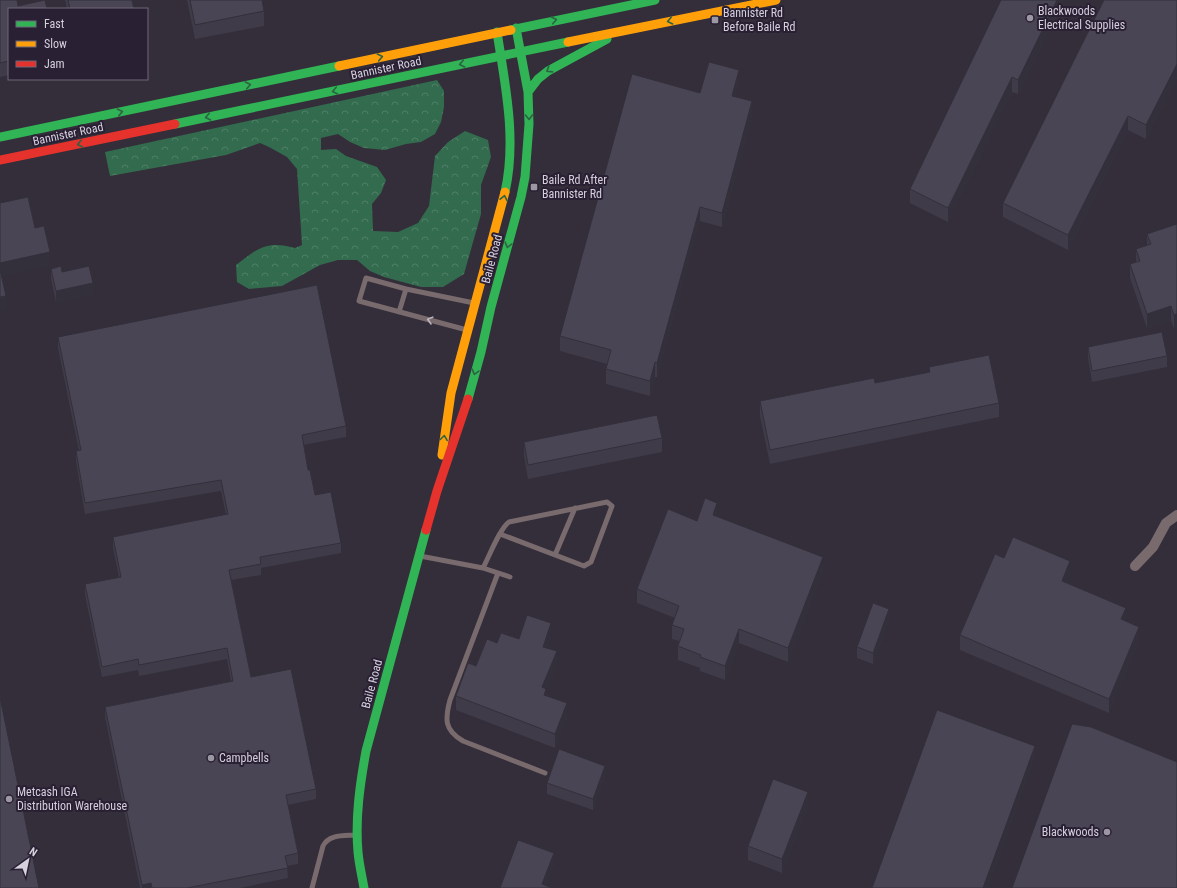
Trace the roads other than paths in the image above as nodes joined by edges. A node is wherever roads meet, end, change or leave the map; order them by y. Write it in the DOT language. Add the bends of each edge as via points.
graph roads {
  1 [pos="655,0"];
  2 [pos="776,0"];
  3 [pos="516,28"];
  4 [pos="620,31"];
  5 [pos="497,32"];
  6 [pos="521,50"];
  7 [pos="500,56"];
  8 [pos="528,92"];
  9 [pos="0,137"];
  10 [pos="0,160"];
  11 [pos="406,289"];
  12 [pos="475,304"];
  13 [pos="491,307"];
  14 [pos="399,312"];
  15 [pos="468,331"];
  16 [pos="484,334"];
  17 [pos="437,491"];
  18 [pos="575,508"];
  19 [pos="1177,515"];
  20 [pos="500,534"];
  21 [pos="556,555"];
  22 [pos="419,556"];
  23 [pos="1135,566"];
  24 [pos="483,568"];
  25 [pos="498,573"];
  26 [pos="510,577"];
  27 [pos="545,773"];
  28 [pos="358,834"];
  29 [pos="312,888"];
  30 [pos="364,888"];
  3 -- 1 [label="main road, Bannister Road, one-way"];
  2 -- 4 [label="main road, Bannister Road, one-way"];
  3 -- 5 [label="main road, Bannister Road"];
  3 -- 6 [label="main road, Baile Road"];
  4 -- 6 [label="main road, Bannister Road"];
  4 -- 8 [label="main road, one-way" via="548,71"];
  5 -- 7 [label="main road, Baile Road"];
  9 -- 5 [label="main road, Bannister Road, one-way"];
  6 -- 7 [label="main road, Bannister Road"];
  6 -- 8 [label="main road, Baile Road"];
  7 -- 10 [label="main road, Bannister Road, one-way"];
  12 -- 7 [label="main road, Baile Road, one-way" via="508,179 508,98"];
  8 -- 13 [label="main road, Baile Road, one-way" via="529,124 525,177"];
  11 -- 12 [label="lane"];
  11 -- 14 [label="lane"];
  11 -- 14 [label="lane" via="366,278 359,301"];
  12 -- 13 [label="main road"];
  12 -- 15 [label="main road, Baile Road"];
  13 -- 16 [label="main road, Baile Road"];
  15 -- 14 [label="lane, one-way"];
  15 -- 16 [label="main road"];
  17 -- 15 [label="main road, Baile Road, one-way" via="451,393"];
  16 -- 17 [label="main road, Baile Road, one-way" via="467,402"];
  17 -- 22 [label="main road, Baile Road"];
  18 -- 20 [label="lane" via="510,522"];
  18 -- 21 [label="lane"];
  18 -- 21 [label="lane" via="607,502 612,506 588,565 584,566"];
  19 -- 23 [label="street" via="1166,523 1153,547"];
  20 -- 21 [label="lane"];
  20 -- 24 [label="lane"];
  22 -- 24 [label="lane"];
  22 -- 28 [label="main road, Baile Road" via="366,751 360,784"];
  24 -- 25 [label="lane"];
  25 -- 26 [label="lane"];
  25 -- 27 [label="lane" via="450,700 446,722 457,738"];
  28 -- 29 [label="lane" via="332,837 326,841"];
  28 -- 30 [label="main road, Baile Road" via="358,853"];
}
